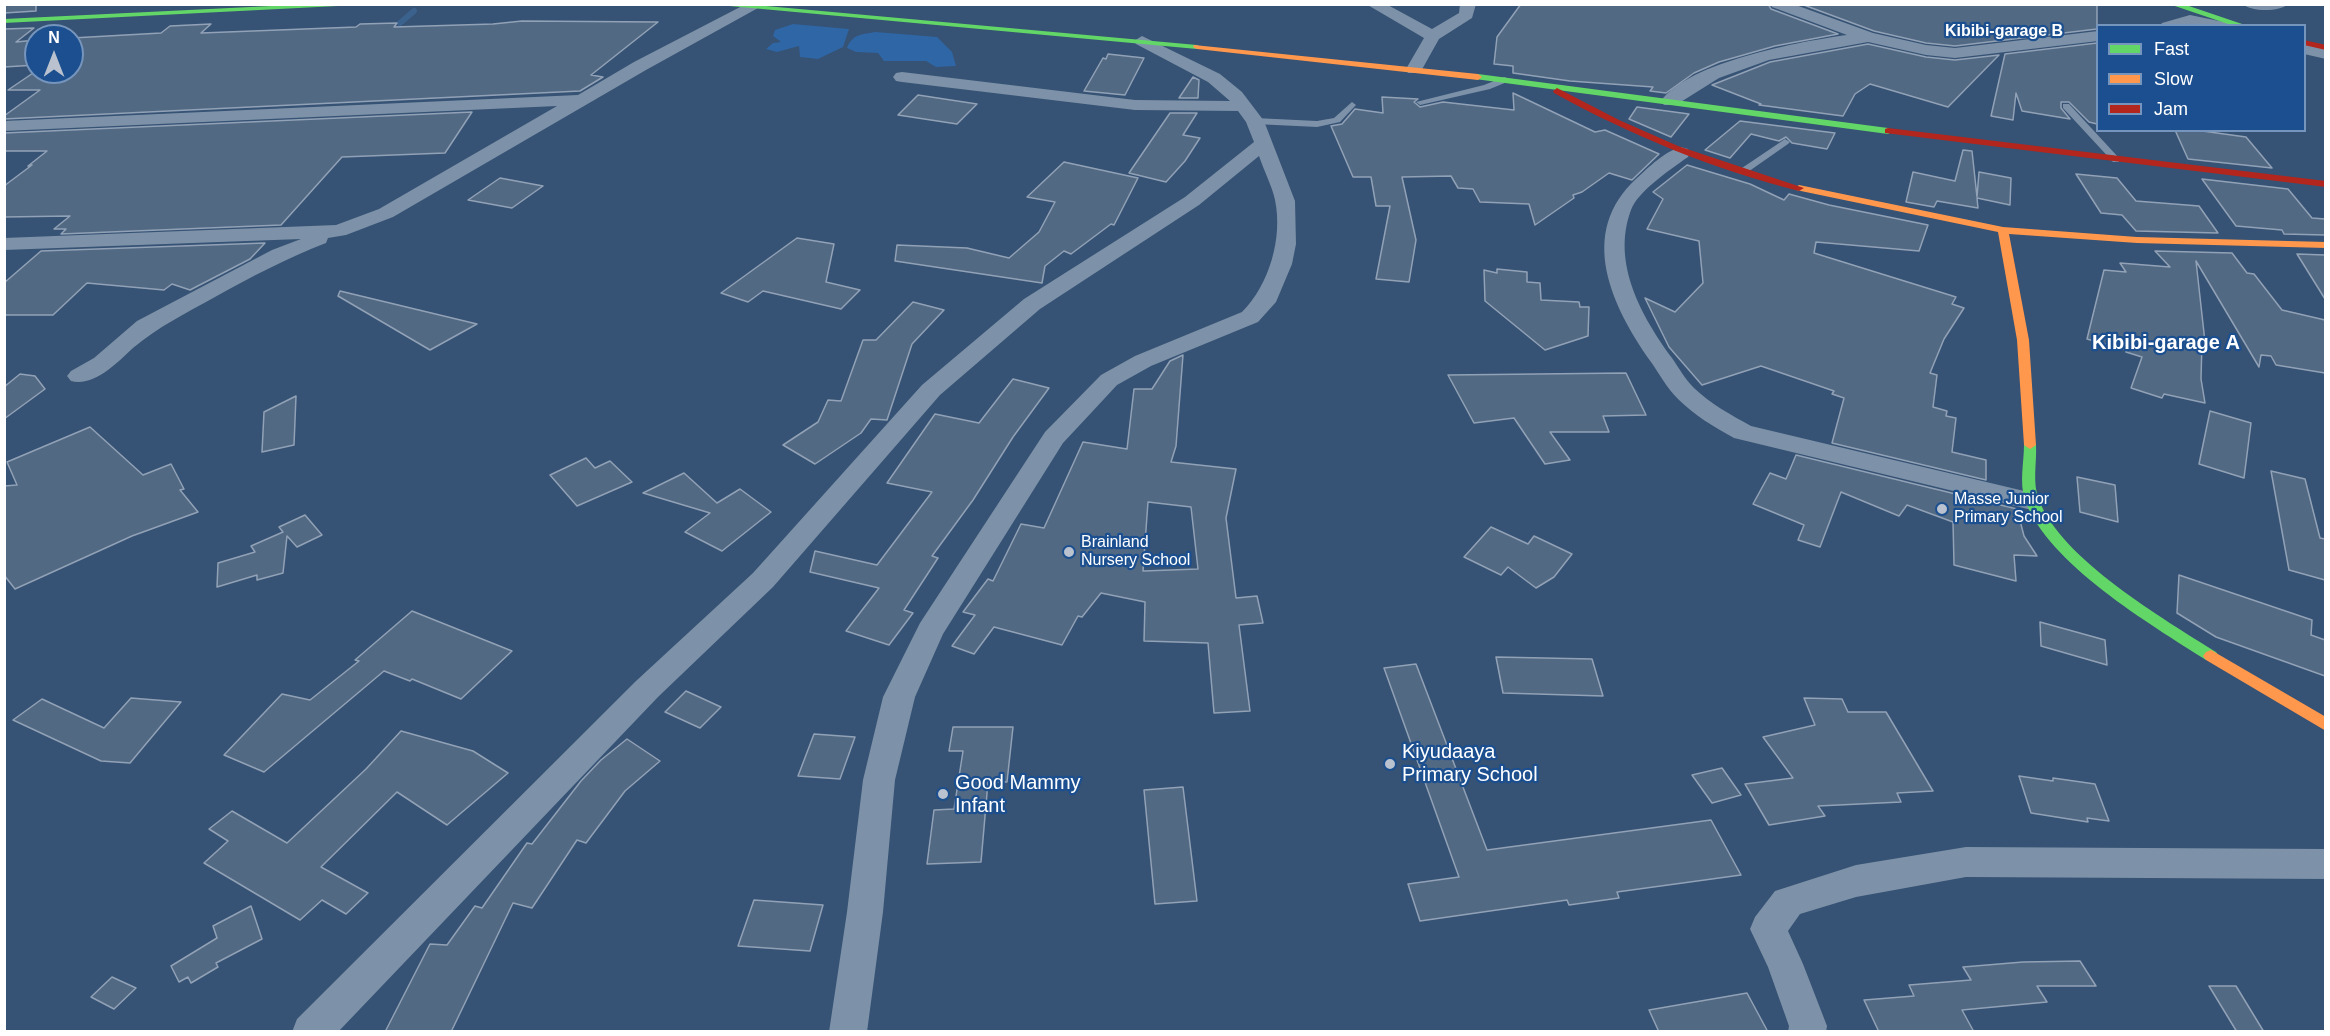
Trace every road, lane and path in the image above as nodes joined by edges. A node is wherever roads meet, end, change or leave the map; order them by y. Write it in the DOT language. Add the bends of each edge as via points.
graph roads {
  1 [pos="373,4"];
  2 [pos="711,4"];
  3 [pos="1373,4"];
  4 [pos="1468,4"];
  5 [pos="2173,4"];
  6 [pos="2250,4"];
  7 [pos="2281,4"];
  8 [pos="1787,6"];
  9 [pos="750,8"];
  10 [pos="4,21"];
  11 [pos="2175,24"];
  12 [pos="2212,24"];
  13 [pos="2238,24"];
  14 [pos="1433,36"];
  15 [pos="2096,36"];
  16 [pos="1868,37"];
  17 [pos="1142,41"];
  18 [pos="2306,43"];
  19 [pos="2325,48"];
  20 [pos="2306,49"];
  21 [pos="2325,54"];
  22 [pos="1414,69"];
  23 [pos="902,77"];
  24 [pos="1504,80"];
  25 [pos="1548,85"];
  26 [pos="582,100"];
  27 [pos="1670,101"];
  28 [pos="1420,102"];
  29 [pos="1352,105"];
  30 [pos="2066,106"];
  31 [pos="1254,124"];
  32 [pos="4,126"];
  33 [pos="1785,142"];
  34 [pos="1681,153"];
  35 [pos="2116,160"];
  36 [pos="1742,172"];
  37 [pos="2325,184"];
  38 [pos="2003,230"];
  39 [pos="339,231"];
  40 [pos="4,243"];
  41 [pos="2325,245"];
  42 [pos="79,376"];
  43 [pos="2032,501"];
  44 [pos="2325,725"];
  45 [pos="2325,864"];
  46 [pos="311,1032"];
  47 [pos="848,1032"];
  48 [pos="1807,1032"];
  1 -- 10 [label="main road"];
  2 -- 9 [label="main road"];
  3 -- 14 [label="street"];
  4 -- 14 [label="street" via="1466,15"];
  5 -- 13 [label="main road"];
  6 -- 7 [label="street"];
  8 -- 16 [label="street"];
  9 -- 17 [label="main road"];
  9 -- 26 [label="street"];
  11 -- 12 [label="street" via="2190,20"];
  14 -- 22 [label="street"];
  15 -- 16 [label="street" via="1955,53"];
  16 -- 27 [label="street" via="1802,46 1744,64 1690,84"];
  17 -- 22 [label="main road"];
  17 -- 31 [label="street" via="1214,78 1236,96"];
  18 -- 19 [label="main road"];
  20 -- 21 [label="street"];
  22 -- 24 [label="main road"];
  23 -- 31 [label="street" via="1135,105"];
  24 -- 25 [label="main road"];
  24 -- 28 [label="lane"];
  25 -- 27 [label="main road"];
  25 -- 34 [label="main road" via="1594,115"];
  26 -- 32 [label="street"];
  26 -- 39 [label="street" via="386,213"];
  27 -- 35 [label="main road"];
  29 -- 31 [label="lane" via="1337,120 1317,124"];
  30 -- 35 [label="lane"];
  31 -- 46 [label="street" via="1192,201 1032,304 931,390 763,580 647,689"];
  31 -- 47 [label="street" via="1285,201 1286,244 1265,302 1250,317 1143,361 1109,380 1054,438 930,631 899,697 879,780"];
  33 -- 36 [label="lane"];
  34 -- 36 [label="main road"];
  34 -- 43 [label="street" via="1658,169 1622,207 1614,243 1620,288 1648,344 1680,387 1713,416 1743,432"];
  35 -- 37 [label="main road"];
  36 -- 38 [label="main road" via="1845,200"];
  38 -- 41 [label="main road" via="2137,240"];
  38 -- 43 [label="main road" via="2020,307"];
  39 -- 40 [label="street"];
  39 -- 42 [label="street" via="279,254 145,326 102,363"];
  43 -- 44 [label="main road" via="2044,527 2064,549 2122,596 2236,672"];
  45 -- 48 [label="street" via="1966,862 1856,881 1788,902 1768,929 1785,964"];
}
